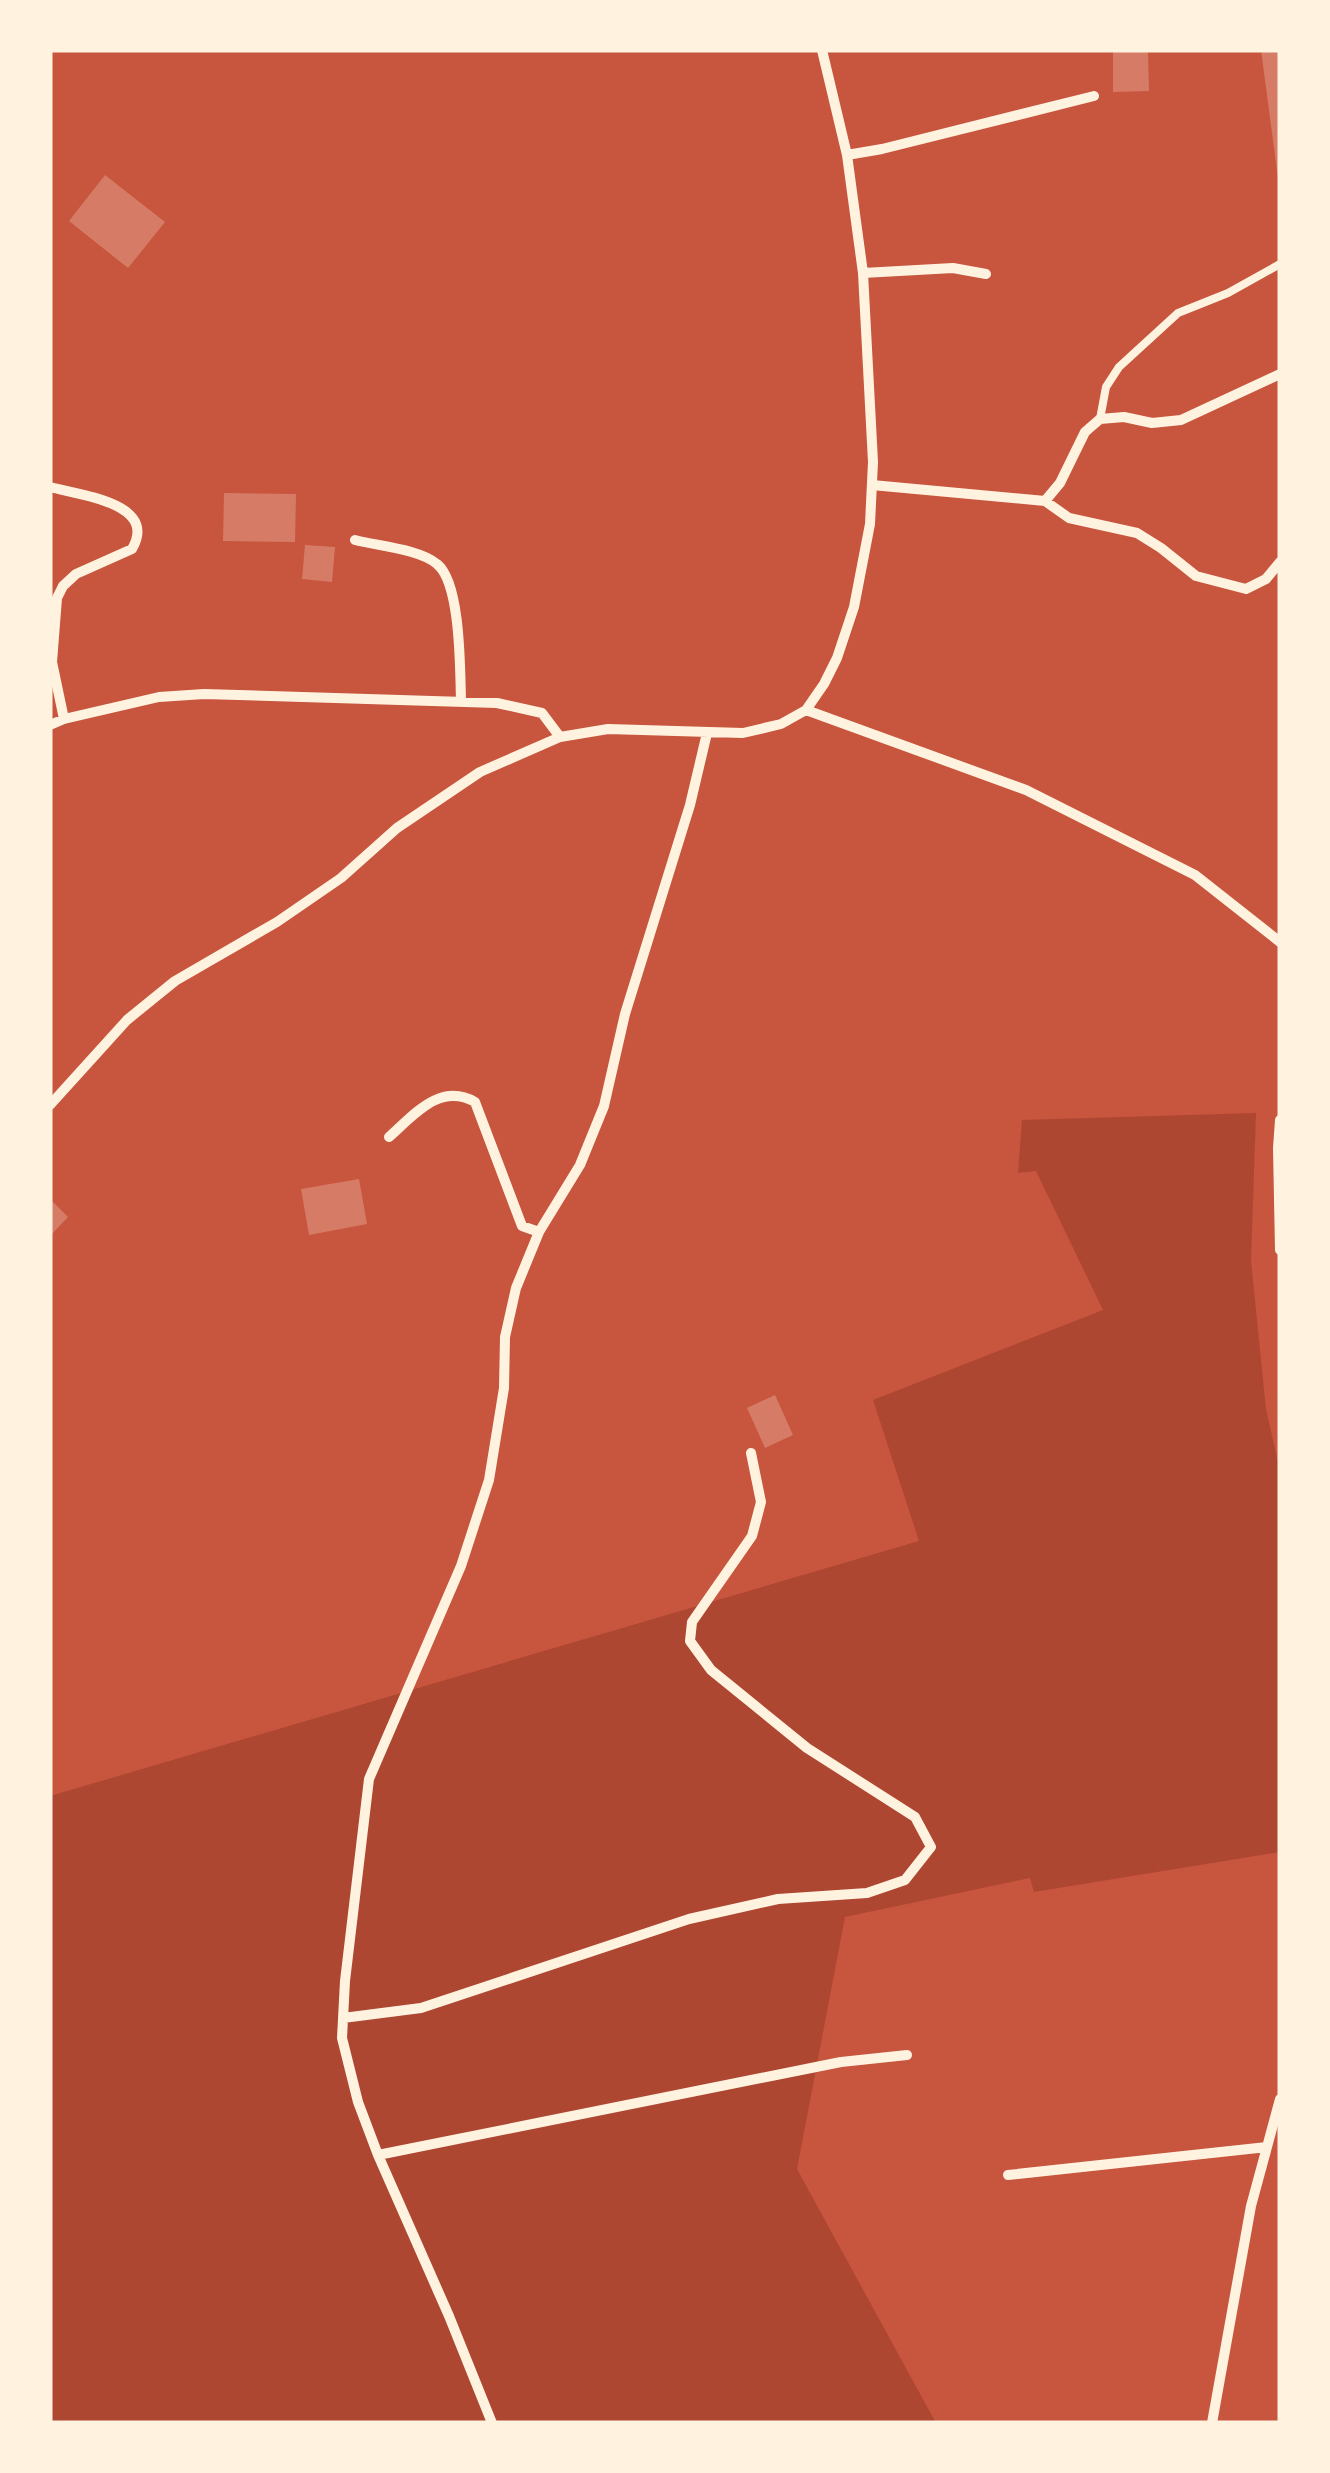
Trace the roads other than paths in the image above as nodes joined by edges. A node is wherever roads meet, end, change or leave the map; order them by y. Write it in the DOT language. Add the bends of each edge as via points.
graph roads {
  1 [pos="822,50"];
  2 [pos="1094,96"];
  3 [pos="847,155"];
  4 [pos="1280,264"];
  5 [pos="863,273"];
  6 [pos="986,274"];
  7 [pos="1280,374"];
  8 [pos="1100,418"];
  9 [pos="872,485"];
  10 [pos="50,487"];
  11 [pos="1045,500"];
  12 [pos="354,540"];
  13 [pos="1280,562"];
  14 [pos="461,701"];
  15 [pos="806,710"];
  16 [pos="64,719"];
  17 [pos="50,725"];
  18 [pos="707,733"];
  19 [pos="560,737"];
  20 [pos="1280,942"];
  21 [pos="50,1104"];
  22 [pos="1280,1120"];
  23 [pos="1280,1132"];
  24 [pos="389,1137"];
  25 [pos="538,1232"];
  26 [pos="1280,1250"];
  27 [pos="751,1453"];
  28 [pos="343,2018"];
  29 [pos="907,2055"];
  30 [pos="1280,2099"];
  31 [pos="1267,2147"];
  32 [pos="378,2155"];
  33 [pos="1008,2175"];
  34 [pos="492,2423"];
  35 [pos="1212,2423"];
  1 -- 3 [label="street"];
  2 -- 3 [label="street"];
  3 -- 5 [label="street"];
  4 -- 8 [label="lane" via="1178,314 1119,367 1106,387"];
  5 -- 6 [label="street" via="952,268"];
  5 -- 9 [label="street"];
  7 -- 8 [label="street" via="1181,420"];
  8 -- 11 [label="street" via="1084,432"];
  9 -- 11 [label="street"];
  9 -- 15 [label="street" via="854,607 831,671"];
  10 -- 16 [label="street" via="120,506 133,515 138,533 132,549 76,574 58,598 52,662"];
  11 -- 13 [label="street" via="1069,518 1137,533 1218,584 1246,590"];
  12 -- 14 [label="street" via="418,554 450,580"];
  14 -- 16 [label="street" via="204,694"];
  14 -- 19 [label="street" via="542,712"];
  15 -- 18 [label="street" via="743,733"];
  15 -- 20 [label="street" via="1026,790 1195,876"];
  16 -- 17 [label="street"];
  18 -- 19 [label="street" via="608,729"];
  18 -- 25 [label="street" via="604,1106 580,1165"];
  19 -- 21 [label="street" via="480,772 396,828 278,922 175,981 127,1020"];
  22 -- 23 [label="street"];
  23 -- 26 [label="street"];
  24 -- 25 [label="street" via="426,1104 449,1094 475,1102 522,1226"];
  25 -- 28 [label="street" via="505,1337 504,1388 488,1480 461,1566 368,1779"];
  27 -- 28 [label="street" via="761,1502 752,1536 692,1622 690,1642 711,1670 807,1748 914,1818 931,1846 905,1880 867,1893 778,1899 689,1918 422,2008"];
  28 -- 32 [label="street" via="358,2102"];
  29 -- 32 [label="street" via="841,2062"];
  30 -- 31 [label="street"];
  31 -- 33 [label="street"];
  31 -- 35 [label="street" via="1250,2206"];
  32 -- 34 [label="street"];
}
